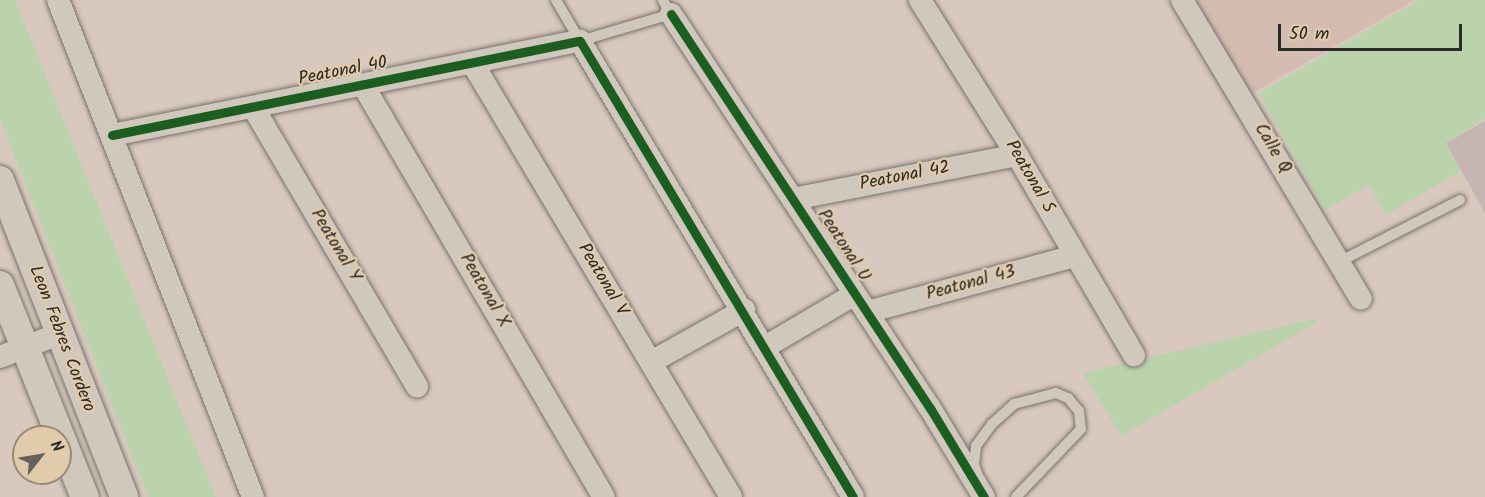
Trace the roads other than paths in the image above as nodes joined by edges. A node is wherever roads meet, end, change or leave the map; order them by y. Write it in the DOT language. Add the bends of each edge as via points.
graph roads {
  1 [pos="58,0"];
  2 [pos="556,0"];
  3 [pos="920,0"];
  4 [pos="1182,0"];
  5 [pos="667,7"];
  6 [pos="580,41"];
  7 [pos="473,64"];
  8 [pos="363,85"];
  9 [pos="253,107"];
  10 [pos="112,135"];
  11 [pos="1017,155"];
  12 [pos="0,180"];
  13 [pos="793,199"];
  14 [pos="1460,200"];
  15 [pos="1075,256"];
  16 [pos="1339,262"];
  17 [pos="0,285"];
  18 [pos="1361,299"];
  19 [pos="861,303"];
  20 [pos="744,310"];
  21 [pos="59,334"];
  22 [pos="765,346"];
  23 [pos="12,352"];
  24 [pos="1134,355"];
  25 [pos="651,362"];
  26 [pos="417,386"];
  27 [pos="85,497"];
  28 [pos="124,497"];
  29 [pos="253,497"];
  30 [pos="604,497"];
  31 [pos="731,497"];
  32 [pos="853,497"];
  33 [pos="984,497"];
  34 [pos="990,497"];
  35 [pos="1016,497"];
  1 -- 10 [label="street"];
  2 -- 6 [label="lane"];
  3 -- 11 [label="street, Peatonal S"];
  4 -- 16 [label="street, Calle Q"];
  5 -- 6 [label="lane, Peatonal 40"];
  5 -- 13 [label="street, Peatonal U"];
  6 -- 7 [label="street, Peatonal 40"];
  6 -- 20 [label="street"];
  7 -- 8 [label="street, Peatonal 40"];
  7 -- 25 [label="street, Peatonal V"];
  8 -- 9 [label="street, Peatonal 40"];
  8 -- 30 [label="street, Peatonal X"];
  9 -- 10 [label="street, Peatonal 40"];
  9 -- 26 [label="street, Peatonal Y"];
  10 -- 29 [label="street"];
  11 -- 13 [label="street, Peatonal 42"];
  11 -- 15 [label="street, Peatonal S"];
  12 -- 21 [label="street, Leon Febres Cordero"];
  13 -- 19 [label="street, Peatonal U"];
  14 -- 16 [label="lane"];
  15 -- 19 [label="street, Peatonal 43"];
  15 -- 24 [label="street, Peatonal S"];
  16 -- 18 [label="street, Calle Q"];
  17 -- 23 [label="street, Leon Febres Cordero"];
  19 -- 22 [label="street, Peatonal 43"];
  19 -- 33 [label="street, Peatonal U"];
  20 -- 22 [label="street"];
  20 -- 25 [label="street"];
  21 -- 23 [label="street"];
  21 -- 28 [label="street, Leon Febres Cordero"];
  22 -- 32 [label="street"];
  23 -- 27 [label="street, Leon Febres Cordero"];
  25 -- 31 [label="street, Peatonal V"];
  34 -- 35 [label="lane" via="974,465 976,446 992,424 1014,404 1056,393 1068,398 1079,411 1081,429"];
}
